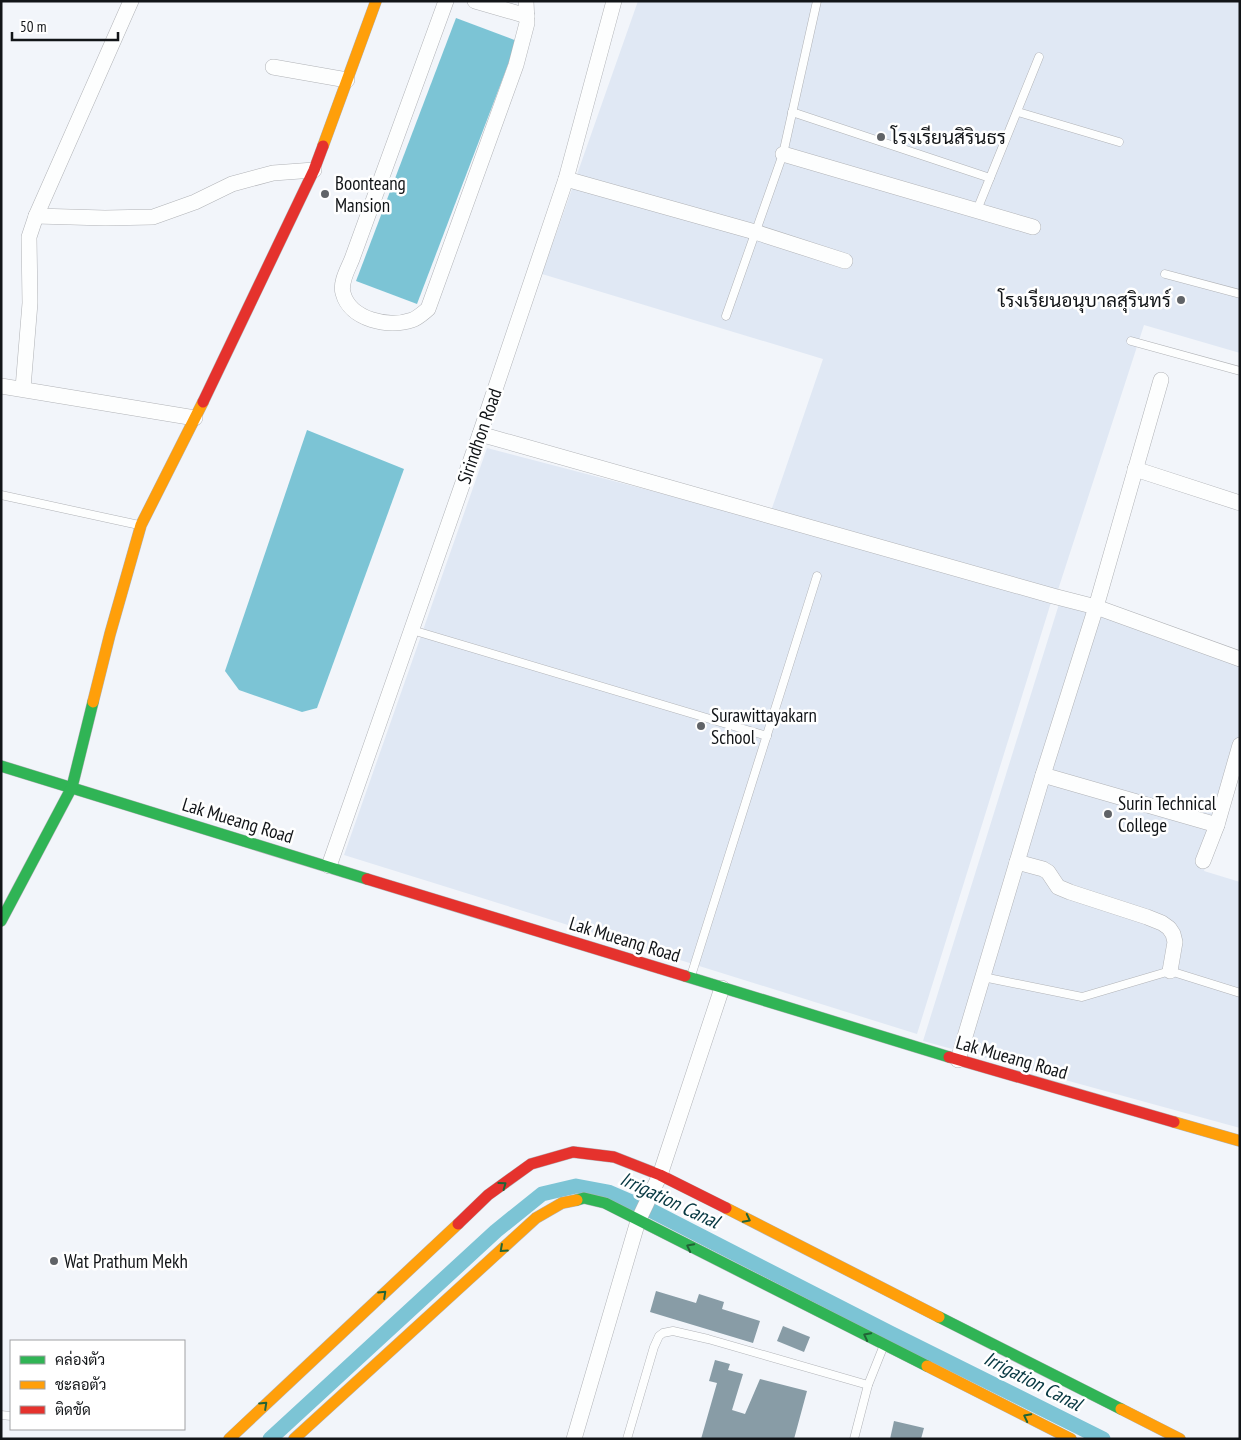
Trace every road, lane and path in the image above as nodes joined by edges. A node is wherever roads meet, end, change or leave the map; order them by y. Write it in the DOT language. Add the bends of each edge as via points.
graph roads {
  1 [pos="131,1"];
  2 [pos="376,1"];
  3 [pos="446,1"];
  4 [pos="475,1"];
  5 [pos="614,1"];
  6 [pos="816,1"];
  7 [pos="526,9"];
  8 [pos="1039,57"];
  9 [pos="273,68"];
  10 [pos="347,80"];
  11 [pos="792,112"];
  12 [pos="1018,112"];
  13 [pos="1119,142"];
  14 [pos="783,154"];
  15 [pos="314,170"];
  16 [pos="990,178"];
  17 [pos="566,179"];
  18 [pos="977,210"];
  19 [pos="36,216"];
  20 [pos="1033,226"];
  21 [pos="755,232"];
  22 [pos="845,261"];
  23 [pos="1165,274"];
  24 [pos="1240,294"];
  25 [pos="726,316"];
  26 [pos="1131,341"];
  27 [pos="1240,371"];
  28 [pos="1161,380"];
  29 [pos="1,386"];
  30 [pos="23,388"];
  31 [pos="195,418"];
  32 [pos="480,434"];
  33 [pos="1135,469"];
  34 [pos="1,495"];
  35 [pos="1240,504"];
  36 [pos="141,525"];
  37 [pos="817,576"];
  38 [pos="1096,607"];
  39 [pos="412,630"];
  40 [pos="1240,660"];
  41 [pos="767,736"];
  42 [pos="1240,745"];
  43 [pos="1,766"];
  44 [pos="1043,775"];
  45 [pos="72,787"];
  46 [pos="1216,825"];
  47 [pos="1017,862"];
  48 [pos="1203,862"];
  49 [pos="329,866"];
  50 [pos="2,916"];
  51 [pos="1170,971"];
  52 [pos="983,977"];
  53 [pos="690,978"];
  54 [pos="722,988"];
  55 [pos="1240,993"];
  56 [pos="958,1060"];
  57 [pos="1240,1141"];
  58 [pos="660,1175"];
  59 [pos="638,1221"];
  60 [pos="884,1344"];
  61 [pos="868,1385"];
  62 [pos="229,1439"];
  63 [pos="294,1439"];
  64 [pos="574,1439"];
  65 [pos="627,1439"];
  66 [pos="854,1439"];
  67 [pos="1071,1439"];
  68 [pos="1180,1439"];
  1 -- 19 [label="street"];
  2 -- 10 [label="street"];
  3 -- 7 [label="street" via="344,276 342,292 349,306 366,318 382,323 414,320 428,309 516,65 527,23"];
  4 -- 7 [label="street"];
  5 -- 17 [label="street, Sirindhon Road"];
  6 -- 11 [label="lane"];
  8 -- 12 [label="lane"];
  9 -- 10 [label="street"];
  10 -- 15 [label="street"];
  11 -- 14 [label="lane"];
  11 -- 16 [label="lane"];
  12 -- 13 [label="lane"];
  12 -- 16 [label="lane"];
  14 -- 18 [label="street"];
  14 -- 21 [label="lane"];
  15 -- 19 [label="street" via="273,173 232,184 153,217"];
  15 -- 31 [label="street"];
  16 -- 18 [label="lane"];
  17 -- 21 [label="street"];
  17 -- 32 [label="street, Sirindhon Road"];
  18 -- 20 [label="street"];
  19 -- 30 [label="street" via="29,237 30,303"];
  21 -- 22 [label="street"];
  21 -- 25 [label="lane"];
  23 -- 24 [label="lane"];
  26 -- 27 [label="lane"];
  28 -- 33 [label="street"];
  29 -- 30 [label="street"];
  30 -- 31 [label="street"];
  31 -- 36 [label="street"];
  32 -- 38 [label="street"];
  32 -- 39 [label="street, Sirindhon Road"];
  33 -- 35 [label="street"];
  33 -- 38 [label="street"];
  34 -- 36 [label="lane"];
  36 -- 45 [label="street"];
  37 -- 41 [label="lane"];
  38 -- 40 [label="street"];
  38 -- 44 [label="street"];
  39 -- 41 [label="lane"];
  39 -- 49 [label="street, Sirindhon Road"];
  41 -- 53 [label="lane"];
  42 -- 46 [label="street"];
  43 -- 45 [label="street, Lak Mueang Road"];
  44 -- 46 [label="street"];
  44 -- 47 [label="street"];
  45 -- 49 [label="street, Lak Mueang Road"];
  45 -- 50 [label="street"];
  46 -- 48 [label="street"];
  47 -- 51 [label="street" via="1044,869 1058,887 1162,923 1169,928 1175,942"];
  47 -- 52 [label="street"];
  49 -- 53 [label="street, Lak Mueang Road"];
  51 -- 52 [label="lane" via="1082,997"];
  51 -- 55 [label="lane"];
  52 -- 56 [label="street"];
  53 -- 54 [label="street, Lak Mueang Road"];
  54 -- 56 [label="street, Lak Mueang Road"];
  54 -- 58 [label="street"];
  56 -- 57 [label="street, Lak Mueang Road"];
  58 -- 59 [label="street"];
  62 -- 58 [label="street, one-way" via="488,1195 531,1164 573,1152 614,1157"];
  58 -- 68 [label="street, one-way"];
  60 -- 59 [label="street, one-way"];
  59 -- 63 [label="street, one-way" via="605,1203 584,1198 562,1203 536,1218"];
  59 -- 64 [label="street"];
  60 -- 61 [label="lane"];
  67 -- 60 [label="street, one-way"];
  61 -- 65 [label="lane" via="673,1330 659,1336 654,1346"];
  61 -- 66 [label="lane"];
}
